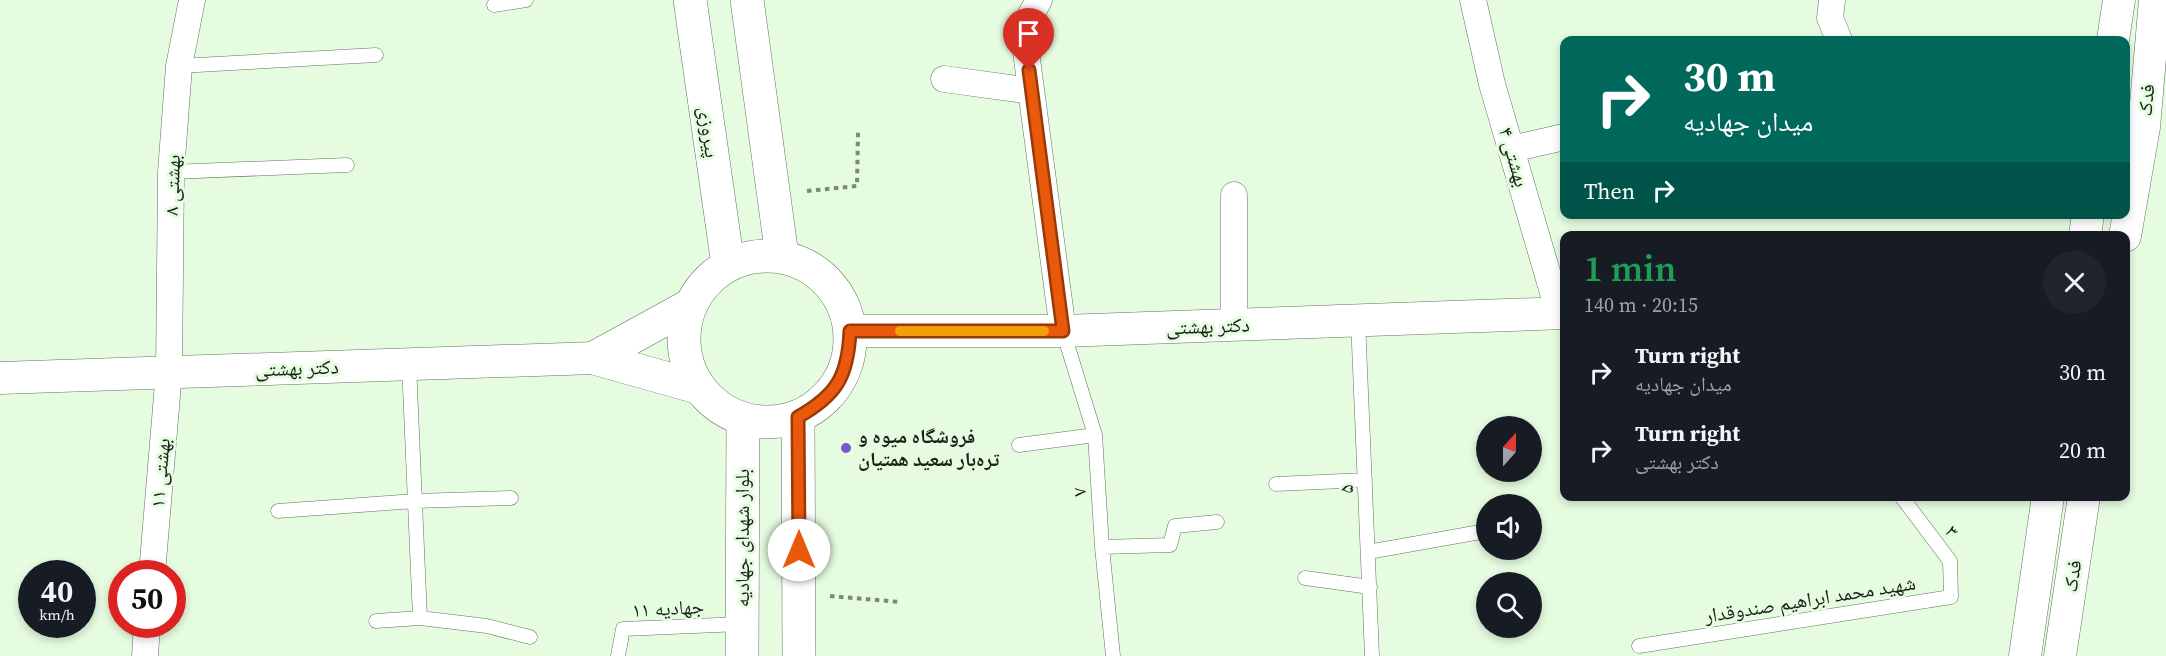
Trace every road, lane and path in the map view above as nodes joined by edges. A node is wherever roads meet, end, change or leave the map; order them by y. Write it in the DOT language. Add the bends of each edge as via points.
graph roads {
  1 [pos="192,0"];
  2 [pos="526,0"];
  3 [pos="690,0"];
  4 [pos="747,0"];
  5 [pos="1039,0"];
  6 [pos="1473,0"];
  7 [pos="1832,0"];
  8 [pos="2119,0"];
  9 [pos="2156,0"];
  10 [pos="494,5"];
  11 [pos="1837,36"];
  12 [pos="2114,36"];
  13 [pos="376,55"];
  14 [pos="179,66"];
  15 [pos="945,79"];
  16 [pos="1031,91"];
  17 [pos="2135,126"];
  18 [pos="858,132"];
  19 [pos="1560,138"];
  20 [pos="1511,149"];
  21 [pos="347,165"];
  22 [pos="171,172"];
  23 [pos="2130,181"];
  24 [pos="773,194"];
  25 [pos="1234,195"];
  26 [pos="782,256"];
  27 [pos="728,265"];
  28 [pos="689,306"];
  29 [pos="1560,307"];
  30 [pos="1560,313"];
  31 [pos="1358,320"];
  32 [pos="1234,325"];
  33 [pos="850,331"];
  34 [pos="1063,331"];
  35 [pos="594,358"];
  36 [pos="409,364"];
  37 [pos="169,372"];
  38 [pos="0,378"];
  39 [pos="698,387"];
  40 [pos="798,417"];
  41 [pos="743,420"];
  42 [pos="1095,435"];
  43 [pos="1019,444"];
  44 [pos="1365,480"];
  45 [pos="1276,484"];
  46 [pos="511,498"];
  47 [pos="415,501"];
  48 [pos="1905,501"];
  49 [pos="2047,501"];
  50 [pos="2083,501"];
  51 [pos="278,511"];
  52 [pos="1216,522"];
  53 [pos="1476,533"];
  54 [pos="1102,547"];
  55 [pos="1368,552"];
  56 [pos="153,560"];
  57 [pos="1950,561"];
  58 [pos="1305,578"];
  59 [pos="1370,587"];
  60 [pos="799,594"];
  61 [pos="900,602"];
  62 [pos="420,618"];
  63 [pos="376,621"];
  64 [pos="741,624"];
  65 [pos="530,637"];
  66 [pos="146,638"];
  67 [pos="1639,646"];
  68 [pos="145,656"];
  69 [pos="618,656"];
  70 [pos="742,656"];
  71 [pos="800,656"];
  72 [pos="1113,656"];
  73 [pos="1372,656"];
  74 [pos="2025,656"];
  75 [pos="2060,656"];
  1 -- 14 [label="street, بهشتی ۸"];
  2 -- 10 [label="lane"];
  3 -- 27 [label="main road, پیروزی"];
  4 -- 24 [label="main road"];
  5 -- 16 [label="street" via="1023,29"];
  6 -- 20 [label="street, بهشتی ۴"];
  7 -- 11 [label="street" via="1830,18"];
  8 -- 12 [label="street"];
  9 -- 17 [label="street, فدک"];
  13 -- 14 [label="lane"];
  14 -- 22 [label="street, بهشتی ۸"];
  15 -- 16 [label="street"];
  16 -- 34 [label="street"];
  17 -- 23 [label="street, فدک"];
  18 -- 24 [label="path" via="857,186"];
  19 -- 20 [label="street"];
  20 -- 29 [label="street, بهشتی ۴"];
  21 -- 22 [label="lane"];
  22 -- 37 [label="street, بهشتی ۸"];
  24 -- 26 [label="main road"];
  25 -- 32 [label="street"];
  26 -- 27 [label="main road" via="754,256"];
  26 -- 33 [label="main road" via="807,266 829,282 844,305"];
  27 -- 28 [label="main road" via="705,282"];
  28 -- 35 [label="main road"];
  28 -- 39 [label="main road" via="683,333 685,361"];
  30 -- 31 [label="street, دکتر بهشتی"];
  31 -- 32 [label="street, دکتر بهشتی"];
  31 -- 44 [label="lane, ۵"];
  32 -- 34 [label="street, دکتر بهشتی"];
  33 -- 34 [label="street, دکتر بهشتی"];
  33 -- 40 [label="main road" via="849,358 838,383 821,404"];
  34 -- 42 [label="lane, ۷"];
  35 -- 36 [label="street, دکتر بهشتی"];
  35 -- 39 [label="main road"];
  36 -- 37 [label="street, دکتر بهشتی"];
  36 -- 47 [label="lane"];
  37 -- 38 [label="street, دکتر بهشتی"];
  37 -- 56 [label="street, بهشتی ۱۱"];
  39 -- 41 [label="main road" via="717,407"];
  40 -- 41 [label="main road" via="770,423"];
  40 -- 60 [label="main road"];
  41 -- 64 [label="main road, بلوار شهدای جهادیه"];
  42 -- 43 [label="lane"];
  42 -- 54 [label="lane, ۷"];
  44 -- 45 [label="lane"];
  44 -- 55 [label="lane, ۵"];
  46 -- 47 [label="lane"];
  47 -- 51 [label="lane"];
  47 -- 62 [label="lane"];
  48 -- 57 [label="lane, ۳"];
  49 -- 74 [label="street, فدک"];
  50 -- 75 [label="street, فدک"];
  52 -- 54 [label="lane" via="1175,526 1170,545"];
  53 -- 55 [label="lane"];
  54 -- 72 [label="lane, ۷"];
  55 -- 59 [label="lane, ۵"];
  57 -- 67 [label="lane, شهید محمد ابراهیم صندوقدار" via="1951,597"];
  58 -- 59 [label="lane"];
  59 -- 73 [label="lane, ۵"];
  60 -- 61 [label="path"];
  60 -- 71 [label="main road"];
  62 -- 63 [label="lane"];
  62 -- 65 [label="lane" via="487,626"];
  64 -- 69 [label="lane, جهادیه ۱۱" via="623,629"];
  64 -- 70 [label="main road, بلوار شهدای جهادیه"];
  66 -- 68 [label="street"];
}
